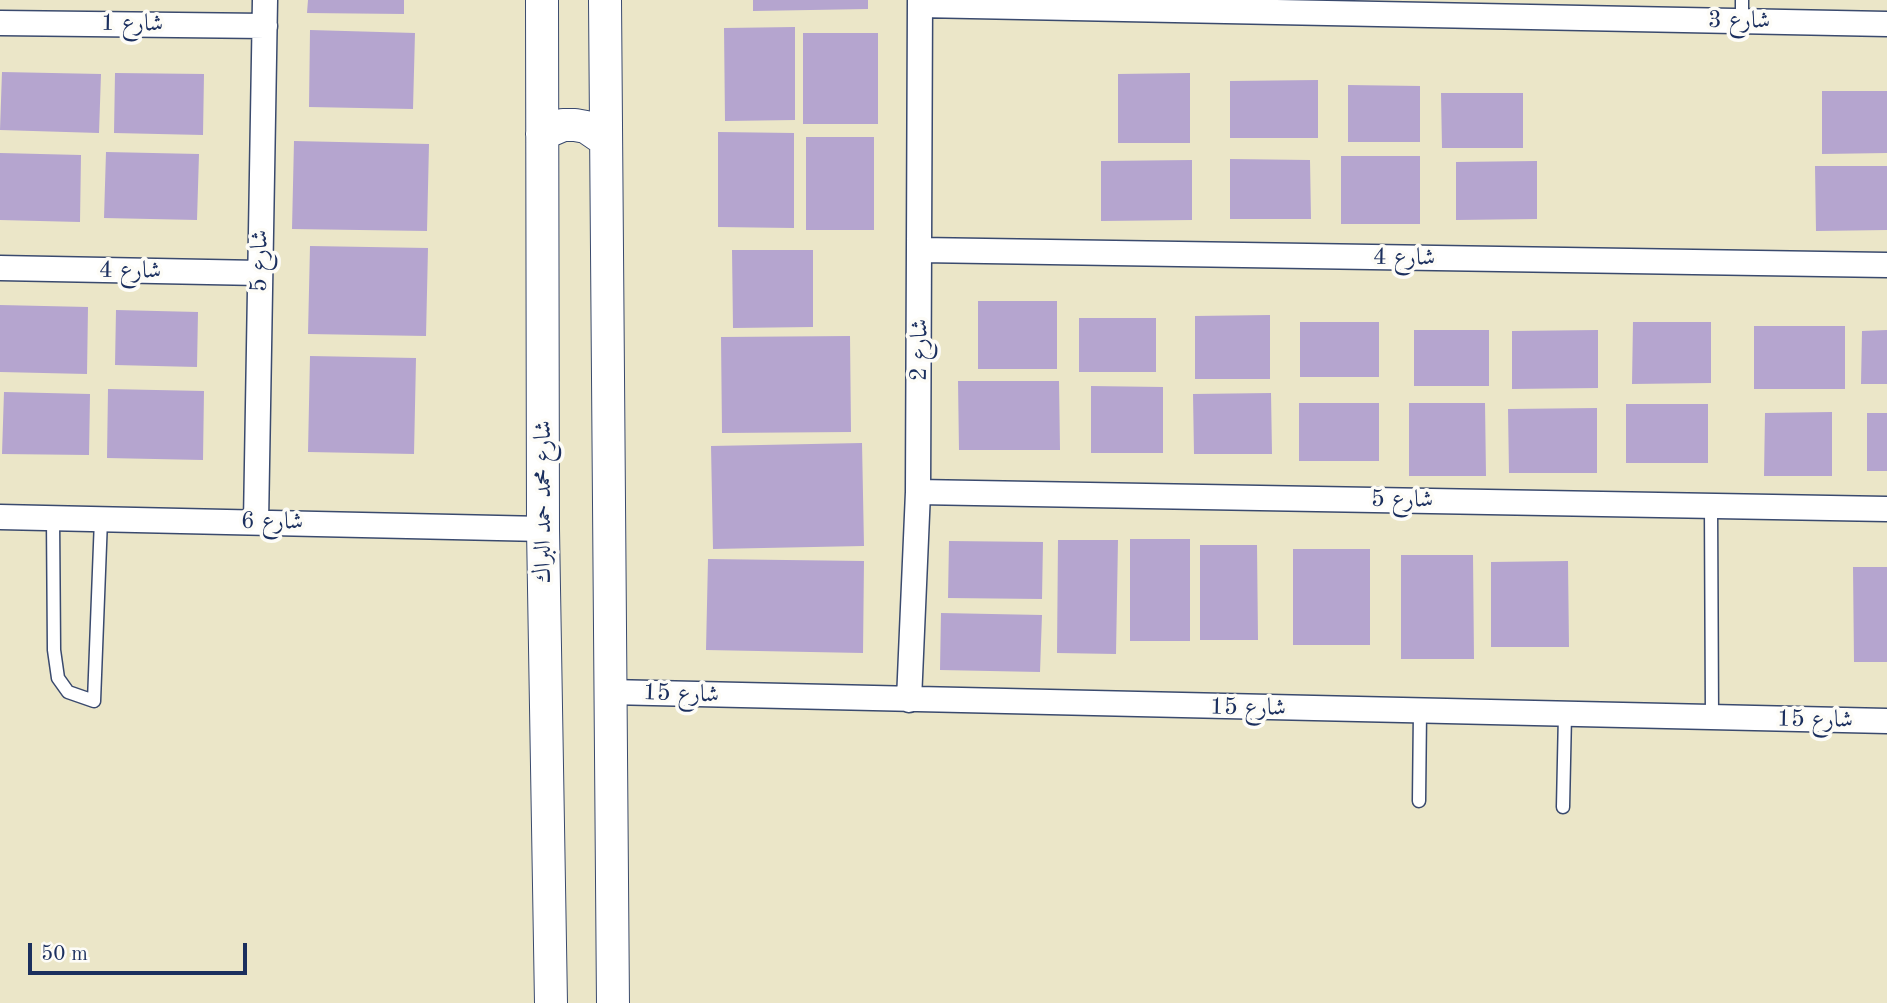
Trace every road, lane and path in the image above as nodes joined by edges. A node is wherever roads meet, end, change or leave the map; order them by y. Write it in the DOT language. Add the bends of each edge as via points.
graph roads {
  1 [pos="265,0"];
  2 [pos="542,0"];
  3 [pos="605,0"];
  4 [pos="920,2"];
  5 [pos="1742,11"];
  6 [pos="0,23"];
  7 [pos="1887,24"];
  8 [pos="265,26"];
  9 [pos="542,134"];
  10 [pos="605,140"];
  11 [pos="921,250"];
  12 [pos="1887,265"];
  13 [pos="0,268"];
  14 [pos="260,273"];
  15 [pos="918,492"];
  16 [pos="1711,506"];
  17 [pos="1887,509"];
  18 [pos="0,517"];
  19 [pos="53,518"];
  20 [pos="102,519"];
  21 [pos="256,522"];
  22 [pos="543,529"];
  23 [pos="609,692"];
  24 [pos="909,701"];
  25 [pos="1420,711"];
  26 [pos="1565,715"];
  27 [pos="1712,718"];
  28 [pos="1887,721"];
  29 [pos="1419,801"];
  30 [pos="1563,807"];
  31 [pos="551,1003"];
  32 [pos="613,1003"];
  1 -- 8 [label="street, شارع 5"];
  2 -- 9 [label="street, شارع محمد حمد البراك"];
  3 -- 10 [label="street"];
  4 -- 5 [label="street, شارع 3"];
  4 -- 11 [label="street, شارع 2"];
  5 -- 7 [label="street, شارع 3"];
  6 -- 8 [label="street, شارع 1"];
  8 -- 14 [label="street, شارع 5"];
  9 -- 10 [label="street" via="575,125"];
  9 -- 22 [label="street, شارع محمد حمد البراك"];
  10 -- 23 [label="street"];
  11 -- 12 [label="street, شارع 4"];
  11 -- 15 [label="street, شارع 2"];
  13 -- 14 [label="street, شارع 4"];
  14 -- 21 [label="street, شارع 5"];
  15 -- 16 [label="street, شارع 5"];
  15 -- 24 [label="street, شارع 2"];
  16 -- 17 [label="street, شارع 5"];
  16 -- 27 [label="lane"];
  18 -- 19 [label="street, شارع 6"];
  19 -- 20 [label="street, شارع 6"];
  19 -- 20 [label="lane" via="58,678 68,692 94,701"];
  20 -- 21 [label="street, شارع 6"];
  21 -- 22 [label="street, شارع 6"];
  22 -- 31 [label="street, شارع محمد حمد البراك"];
  23 -- 24 [label="street, شارع 15"];
  23 -- 32 [label="street"];
  24 -- 25 [label="street, شارع 15"];
  25 -- 26 [label="street, شارع 15"];
  25 -- 29 [label="lane"];
  26 -- 27 [label="street, شارع 15"];
  26 -- 30 [label="lane"];
  27 -- 28 [label="street, شارع 15"];
}
